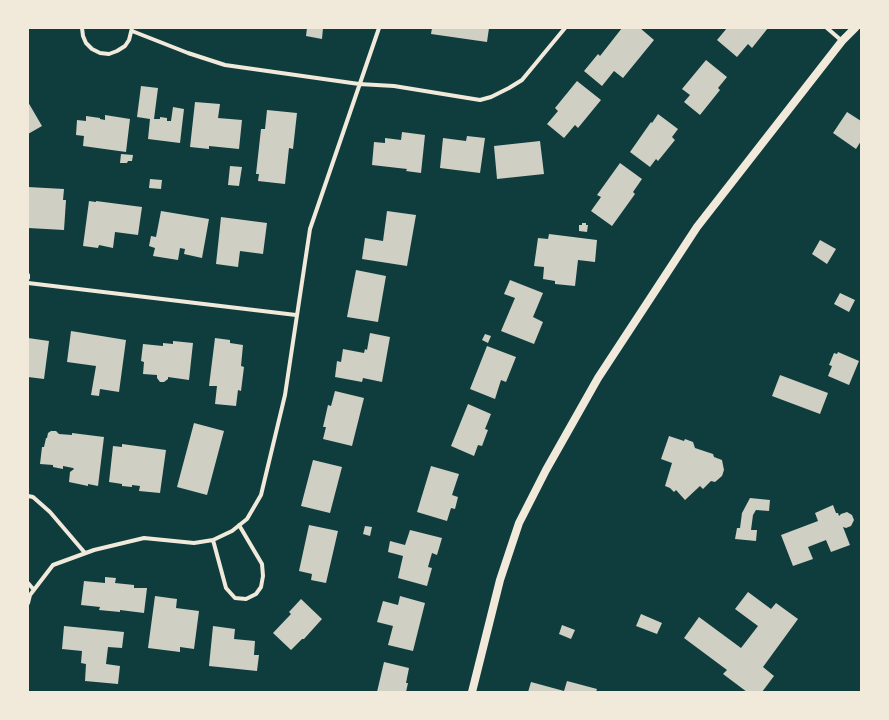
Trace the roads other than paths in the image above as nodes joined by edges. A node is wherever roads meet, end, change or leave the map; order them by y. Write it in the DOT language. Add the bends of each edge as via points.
graph roads {
  1 [pos="82,28"];
  2 [pos="379,28"];
  3 [pos="565,28"];
  4 [pos="827,28"];
  5 [pos="855,28"];
  6 [pos="132,30"];
  7 [pos="842,41"];
  8 [pos="359,84"];
  9 [pos="28,274"];
  10 [pos="28,278"];
  11 [pos="28,283"];
  12 [pos="296,315"];
  13 [pos="28,496"];
  14 [pos="239,525"];
  15 [pos="213,540"];
  16 [pos="85,553"];
  17 [pos="28,583"];
  18 [pos="34,590"];
  19 [pos="28,603"];
  20 [pos="472,692"];
  1 -- 6 [label="street" via="82,36 92,49 109,54 124,46"];
  2 -- 8 [label="street"];
  3 -- 8 [label="street" via="522,80 492,97 480,100 394,86"];
  4 -- 7 [label="street"];
  5 -- 7 [label="main road"];
  6 -- 8 [label="street" via="225,65"];
  7 -- 20 [label="main road" via="697,227 598,378 519,523 500,580"];
  8 -- 12 [label="street" via="310,229"];
  9 -- 10 [label="street"];
  11 -- 12 [label="street"];
  12 -- 14 [label="street" via="285,396 260,495 247,519"];
  13 -- 16 [label="street" via="33,497 50,512"];
  14 -- 15 [label="street"];
  14 -- 15 [label="street" via="262,564 261,587 256,594 246,599 235,598 226,588"];
  15 -- 16 [label="street" via="194,543 144,538"];
  16 -- 18 [label="street" via="53,565"];
  17 -- 18 [label="street"];
  18 -- 19 [label="street"];
}
